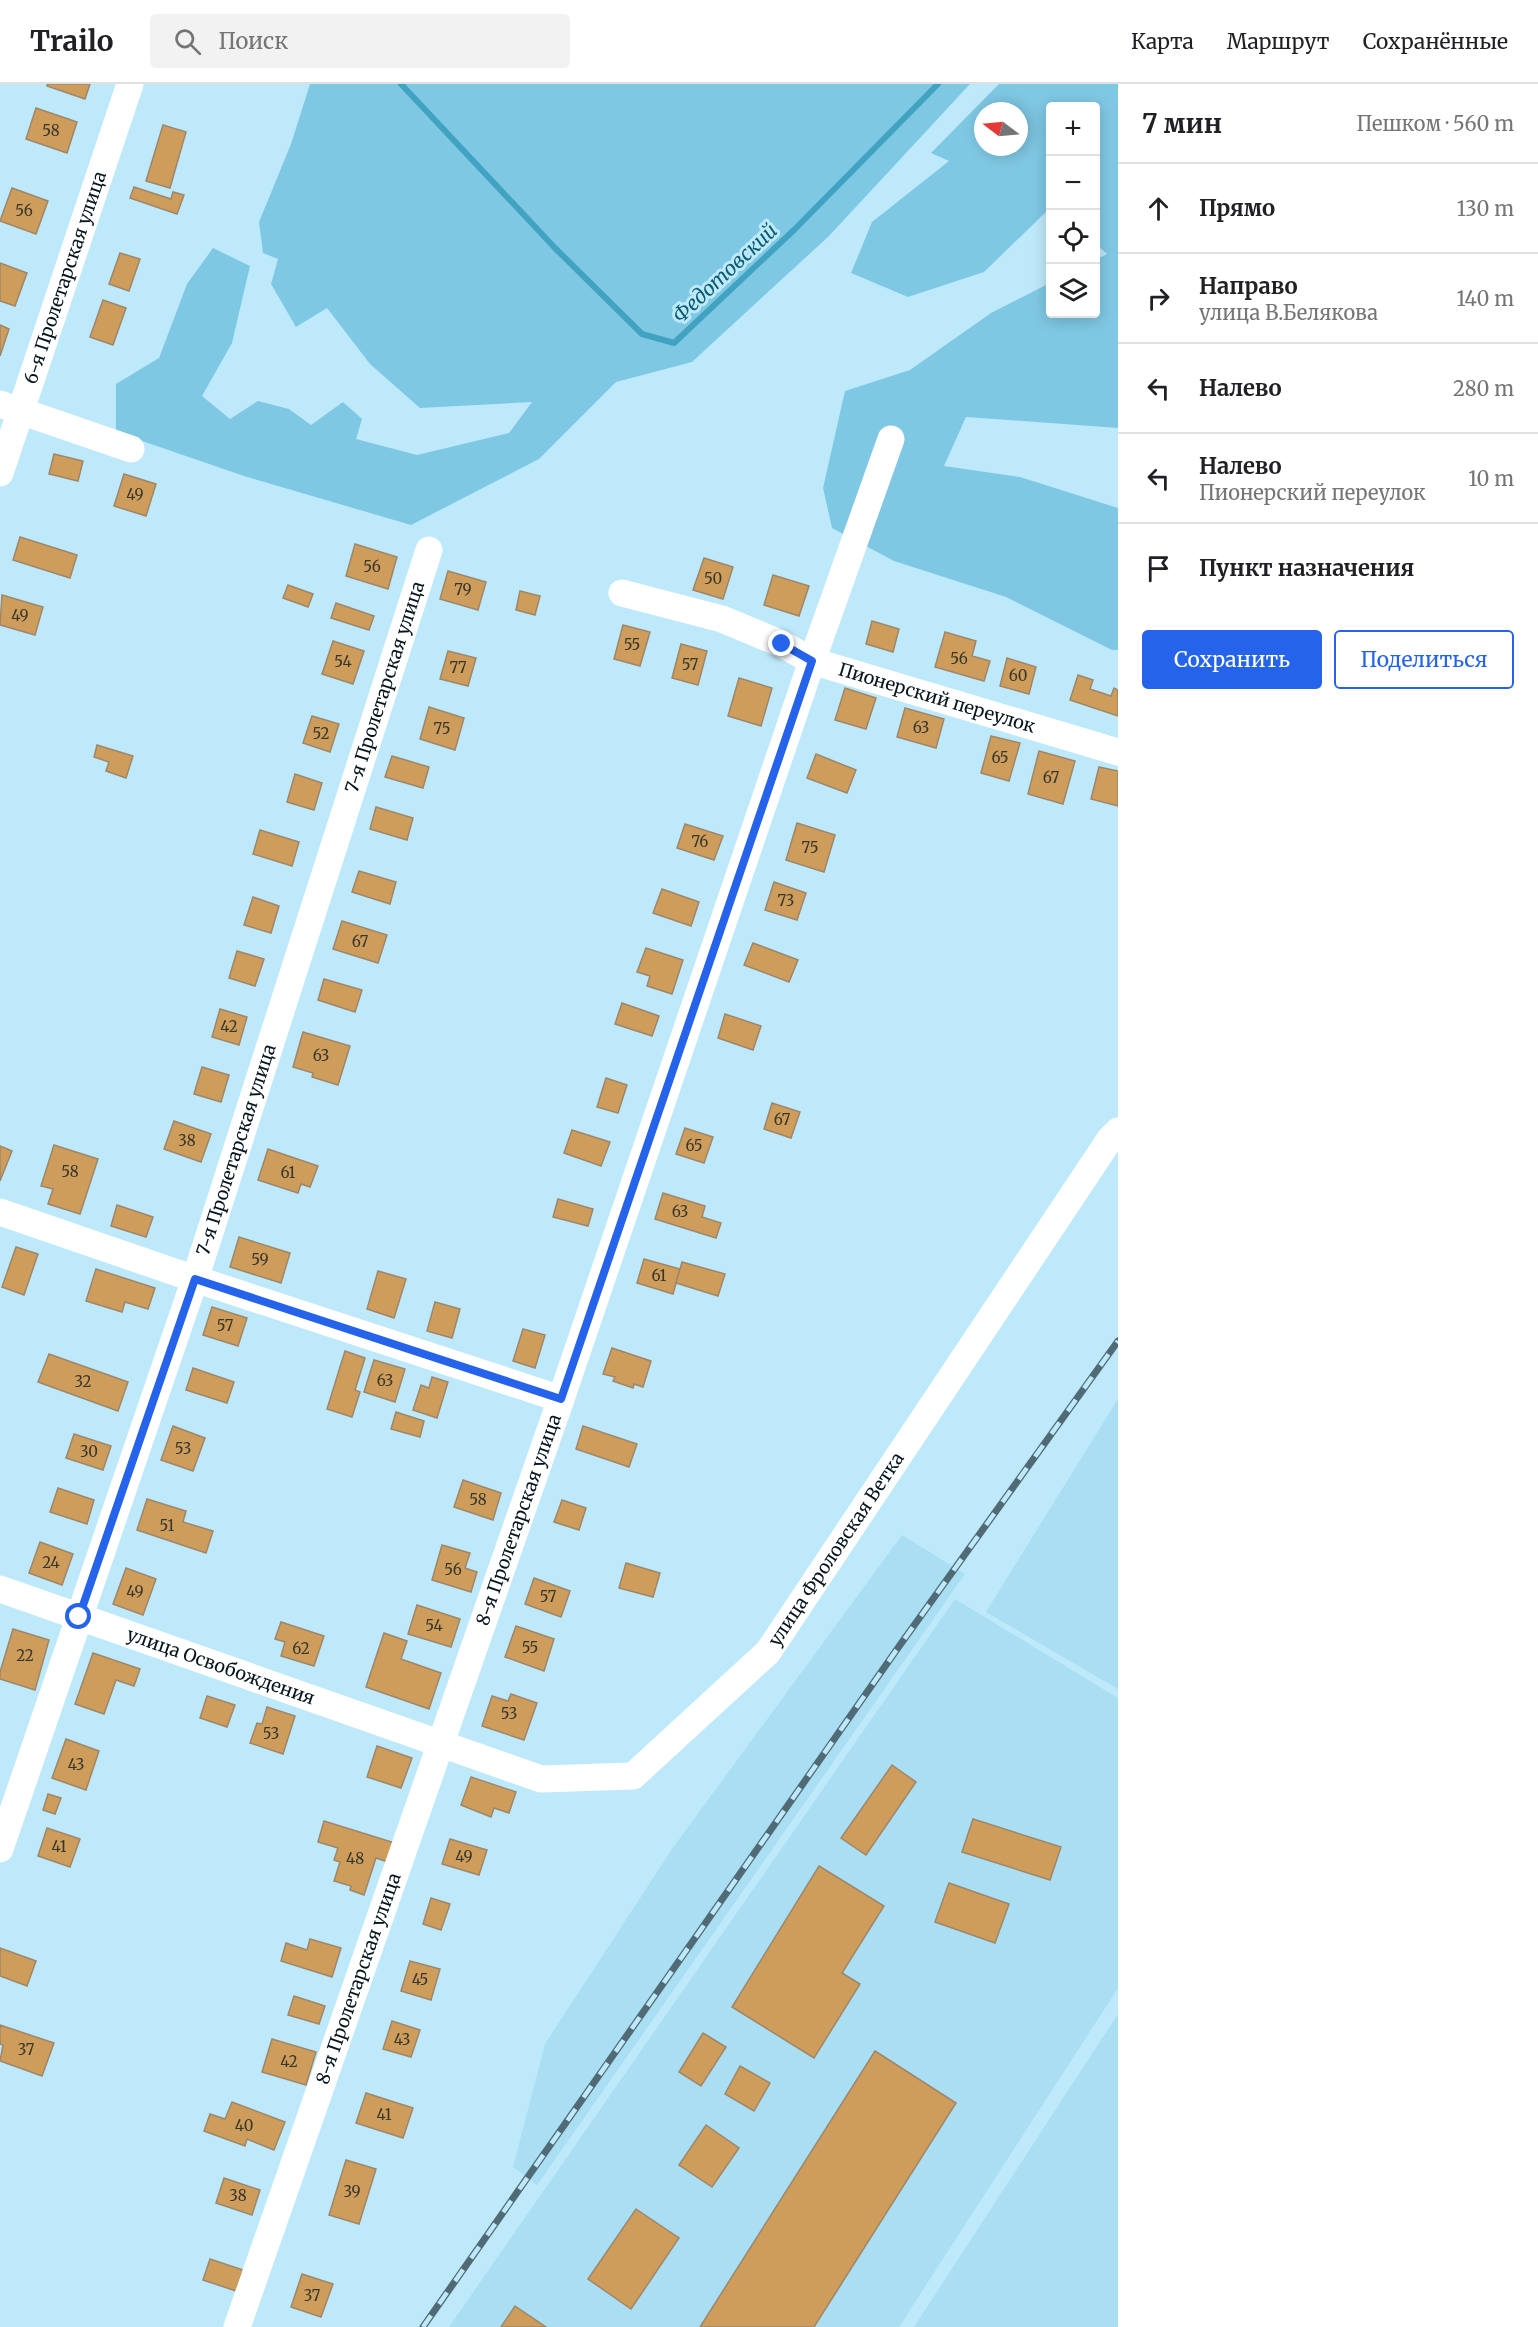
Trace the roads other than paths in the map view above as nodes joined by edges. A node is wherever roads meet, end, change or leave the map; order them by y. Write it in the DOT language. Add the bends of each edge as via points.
graph roads {
  1 [pos="130,84"];
  2 [pos="10,407"];
  3 [pos="891,439"];
  4 [pos="131,449"];
  5 [pos="0,473"];
  6 [pos="429,550"];
  7 [pos="622,593"];
  8 [pos="812,661"];
  9 [pos="1118,752"];
  10 [pos="1118,1131"];
  11 [pos="0,1212"];
  12 [pos="195,1279"];
  13 [pos="561,1399"];
  14 [pos="0,1589"];
  15 [pos="79,1617"];
  16 [pos="440,1745"];
  17 [pos="0,1849"];
  18 [pos="237,2327"];
  1 -- 2 [label="street, 6-я Пролетарская улица"];
  2 -- 4 [label="street"];
  2 -- 5 [label="street, 6-я Пролетарская улица"];
  3 -- 8 [label="street, 8-я Пролетарская улица"];
  6 -- 12 [label="street, 7-я Пролетарская улица"];
  7 -- 8 [label="street, Пионерский переулок" via="722,619"];
  8 -- 9 [label="street, Пионерский переулок"];
  8 -- 13 [label="street, 8-я Пролетарская улица"];
  10 -- 16 [label="street, улица Фроловская Ветка" via="768,1652 633,1776 541,1779"];
  11 -- 12 [label="street"];
  12 -- 13 [label="street"];
  12 -- 15 [label="street, 7-я Пролетарская улица"];
  13 -- 16 [label="street, 8-я Пролетарская улица"];
  14 -- 15 [label="street, улица Освобождения"];
  15 -- 16 [label="street, улица Освобождения"];
  15 -- 17 [label="street, 7-я Пролетарская улица"];
  16 -- 18 [label="street, 8-я Пролетарская улица"];
}
